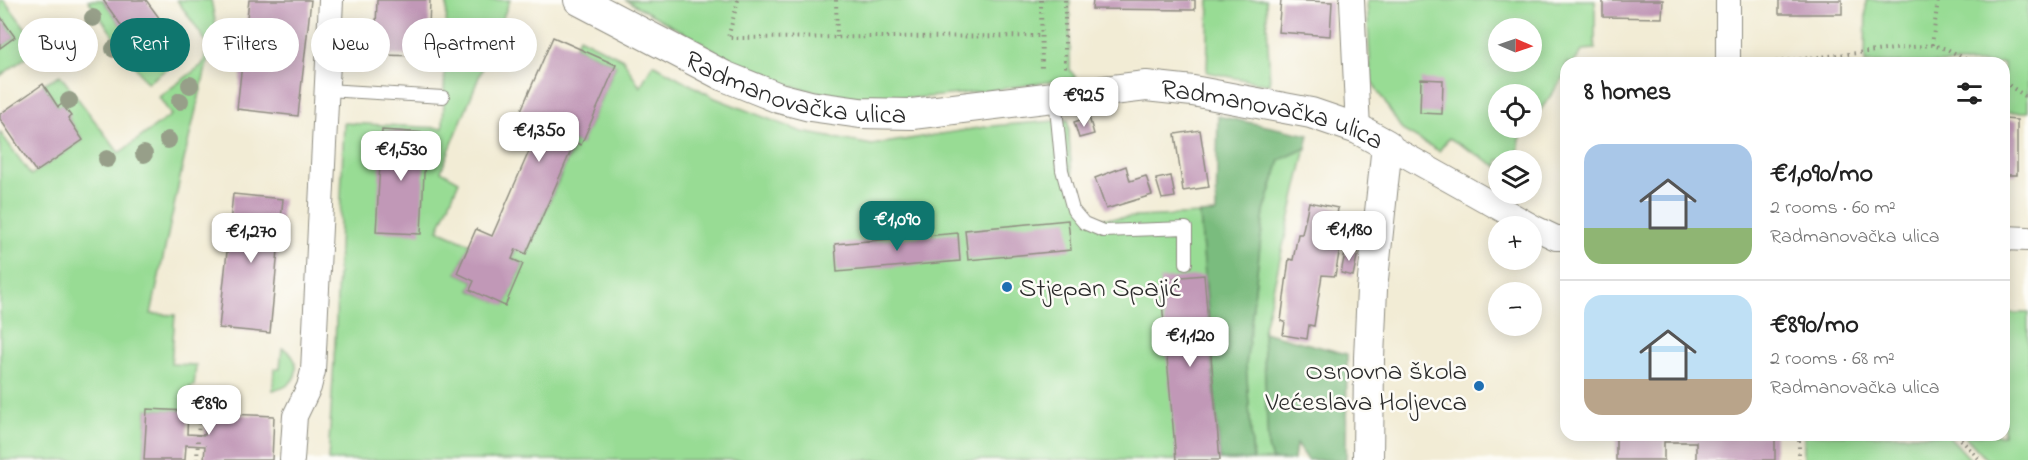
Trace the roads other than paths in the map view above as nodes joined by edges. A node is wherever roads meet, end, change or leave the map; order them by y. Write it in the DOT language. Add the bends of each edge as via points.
graph roads {
  1 [pos="331,0"];
  2 [pos="579,0"];
  3 [pos="1353,0"];
  4 [pos="1728,0"];
  5 [pos="1728,57"];
  6 [pos="1054,83"];
  7 [pos="327,90"];
  8 [pos="443,97"];
  9 [pos="1358,129"];
  10 [pos="1387,145"];
  11 [pos="1560,237"];
  12 [pos="2010,238"];
  13 [pos="2028,238"];
  14 [pos="1186,263"];
  15 [pos="292,460"];
  16 [pos="1368,460"];
  1 -- 7 [label="street"];
  2 -- 6 [label="street, Radmanovačka ulica" via="724,76 810,106 860,113 912,114"];
  3 -- 9 [label="street"];
  4 -- 5 [label="street"];
  6 -- 9 [label="street, Radmanovačka ulica" via="1193,91 1311,113"];
  6 -- 14 [label="lane" via="1062,170 1073,210 1084,223 1103,231 1186,228"];
  7 -- 8 [label="lane"];
  7 -- 15 [label="street" via="313,371 295,416"];
  9 -- 10 [label="street, Radmanovačka ulica"];
  10 -- 11 [label="street" via="1535,228"];
  10 -- 16 [label="street, Radmanovačka ulica" via="1372,289"];
  12 -- 13 [label="street"];
}
